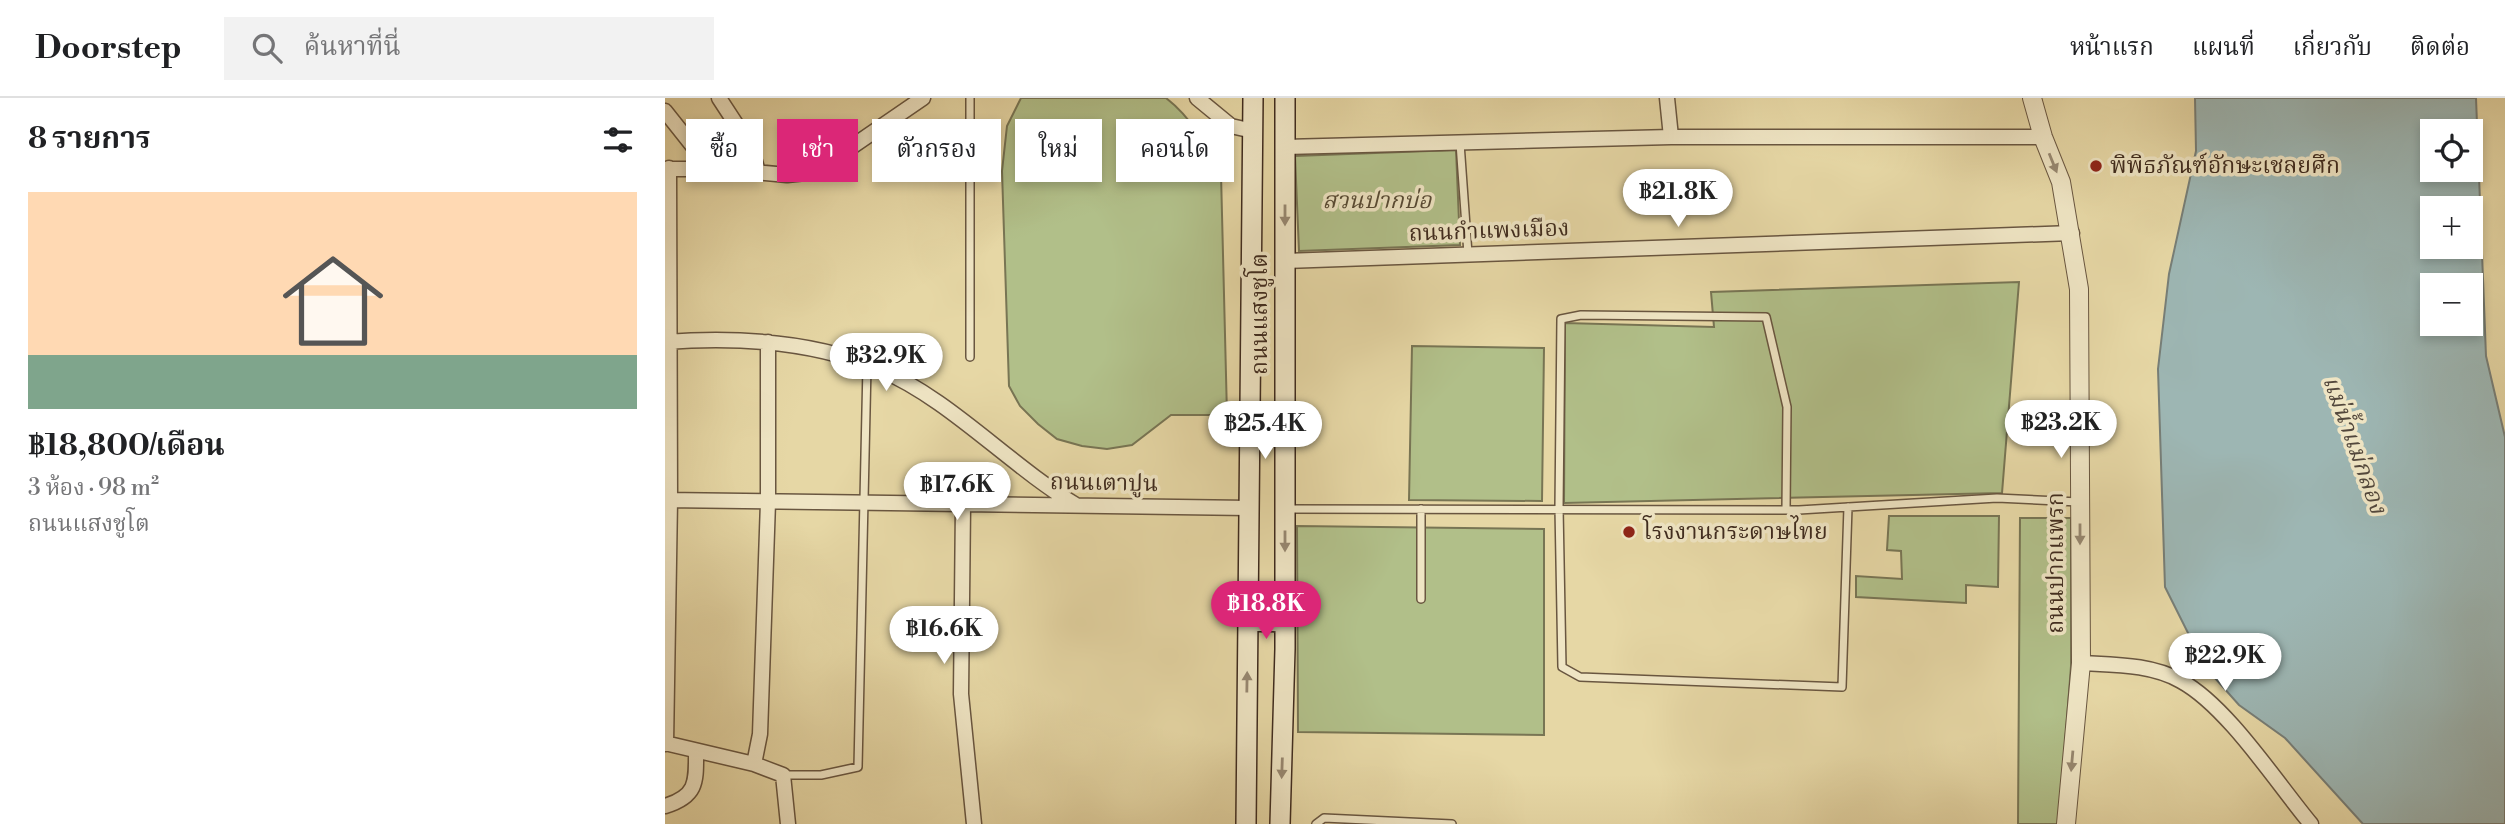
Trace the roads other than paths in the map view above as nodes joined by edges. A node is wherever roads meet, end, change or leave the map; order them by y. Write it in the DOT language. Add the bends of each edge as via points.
graph roads {
  1 [pos="719,98"];
  2 [pos="923,98"];
  3 [pos="971,98"];
  4 [pos="1197,98"];
  5 [pos="1253,98"];
  6 [pos="1285,98"];
  7 [pos="1667,98"];
  8 [pos="2032,98"];
  9 [pos="665,111"];
  10 [pos="733,119"];
  11 [pos="1253,131"];
  12 [pos="686,137"];
  13 [pos="2043,137"];
  14 [pos="1671,138"];
  15 [pos="1460,143"];
  16 [pos="1285,147"];
  17 [pos="667,168"];
  18 [pos="686,168"];
  19 [pos="763,173"];
  20 [pos="2072,233"];
  21 [pos="1468,255"];
  22 [pos="1285,261"];
  23 [pos="667,342"];
  24 [pos="768,342"];
  25 [pos="970,357"];
  26 [pos="867,366"];
  27 [pos="667,500"];
  28 [pos="768,502"];
  29 [pos="2080,502"];
  30 [pos="865,503"];
  31 [pos="963,505"];
  32 [pos="1078,506"];
  33 [pos="1848,507"];
  34 [pos="1249,508"];
  35 [pos="1559,508"];
  36 [pos="1285,509"];
  37 [pos="1421,509"];
  38 [pos="1786,509"];
  39 [pos="1422,599"];
  40 [pos="1248,621"];
  41 [pos="1285,622"];
  42 [pos="2081,663"];
  43 [pos="665,744"];
  44 [pos="696,751"];
  45 [pos="754,764"];
  46 [pos="783,775"];
  47 [pos="665,806"];
  48 [pos="2304,822"];
  49 [pos="788,824"];
  50 [pos="974,824"];
  51 [pos="1246,824"];
  52 [pos="1280,824"];
  53 [pos="1316,824"];
  54 [pos="1452,824"];
  55 [pos="2066,824"];
  1 -- 10 [label="street"];
  2 -- 19 [label="street" via="815,172"];
  3 -- 25 [label="lane"];
  4 -- 11 [label="street" via="1231,126"];
  5 -- 11 [label="main road, ถนนแสงชูโต"];
  6 -- 16 [label="main road, ถนนแสงชูโต"];
  7 -- 14 [label="street"];
  8 -- 13 [label="street, ถนนปากแพรก"];
  9 -- 12 [label="street"];
  11 -- 34 [label="main road, ถนนแสงชูโต"];
  13 -- 14 [label="street"];
  13 -- 20 [label="street, ถนนปากแพรก, one-way" via="2061,182"];
  14 -- 15 [label="street"];
  15 -- 16 [label="street"];
  15 -- 21 [label="lane"];
  16 -- 22 [label="main road, ถนนแสงชูโต, one-way"];
  17 -- 18 [label="street"];
  17 -- 23 [label="street"];
  20 -- 21 [label="street, ถนนกำแพงเมือง"];
  20 -- 29 [label="street, ถนนปากแพรก" via="2079,289"];
  21 -- 22 [label="street, ถนนกำแพงเมือง"];
  22 -- 36 [label="main road, ถนนแสงชูโต"];
  23 -- 24 [label="street"];
  23 -- 27 [label="street"];
  24 -- 26 [label="street"];
  24 -- 28 [label="street"];
  26 -- 30 [label="lane"];
  26 -- 32 [label="street" via="932,400"];
  27 -- 28 [label="street, ถนนเตาปูน"];
  27 -- 43 [label="street"];
  28 -- 30 [label="street, ถนนเตาปูน"];
  28 -- 45 [label="street" via="760,734"];
  29 -- 33 [label="lane" via="1997,498"];
  29 -- 42 [label="street, ถนนปากแพรก, one-way"];
  30 -- 31 [label="street, ถนนเตาปูน"];
  30 -- 46 [label="lane" via="858,767 821,775"];
  31 -- 32 [label="street, ถนนเตาปูน"];
  31 -- 50 [label="street" via="961,694"];
  32 -- 34 [label="street, ถนนเตาปูน"];
  33 -- 35 [label="lane" via="1842,687 1580,677 1562,667"];
  33 -- 38 [label="lane"];
  34 -- 40 [label="main road, ถนนแสงชูโต"];
  35 -- 37 [label="lane"];
  35 -- 38 [label="lane"];
  35 -- 38 [label="lane" via="1561,319 1594,315 1766,317 1787,407"];
  36 -- 37 [label="lane"];
  36 -- 41 [label="main road, ถนนแสงชูโต, one-way"];
  37 -- 39 [label="lane"];
  40 -- 41 [label="main road"];
  51 -- 40 [label="main road, ถนนแสงชูโต, one-way"];
  41 -- 52 [label="main road, ถนนแสงชูโต, one-way"];
  42 -- 48 [label="street" via="2140,667 2181,681 2217,709"];
  42 -- 55 [label="street, ถนนปากแพรก, one-way"];
  43 -- 44 [label="street"];
  44 -- 45 [label="street"];
  44 -- 47 [label="street" via="691,791"];
  45 -- 46 [label="street"];
  46 -- 49 [label="street"];
  53 -- 54 [label="lane" via="1324,818"];
}
